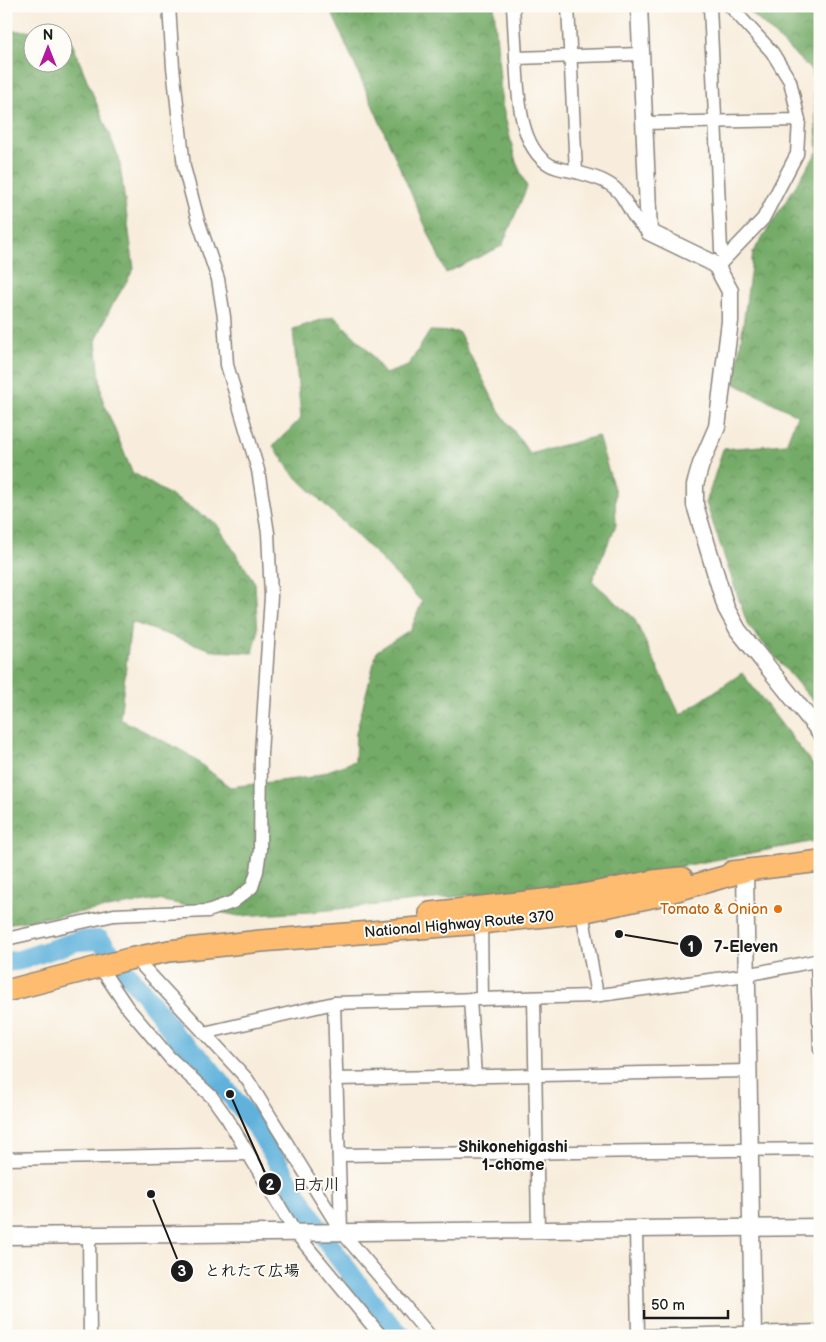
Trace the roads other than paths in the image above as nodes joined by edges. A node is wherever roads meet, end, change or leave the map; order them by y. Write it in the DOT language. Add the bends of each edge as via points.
graph roads {
  1 [pos="169,6"];
  2 [pos="513,6"];
  3 [pos="568,6"];
  4 [pos="639,6"];
  5 [pos="710,6"];
  6 [pos="730,6"];
  7 [pos="641,54"];
  8 [pos="570,57"];
  9 [pos="516,58"];
  10 [pos="799,120"];
  11 [pos="715,122"];
  12 [pos="644,123"];
  13 [pos="576,172"];
  14 [pos="648,232"];
  15 [pos="721,262"];
  16 [pos="820,732"];
  17 [pos="820,861"];
  18 [pos="745,871"];
  19 [pos="582,912"];
  20 [pos="481,923"];
  21 [pos="6,939"];
  22 [pos="169,951"];
  23 [pos="132,959"];
  24 [pos="818,960"];
  25 [pos="101,966"];
  26 [pos="746,975"];
  27 [pos="6,991"];
  28 [pos="597,995"];
  29 [pos="534,998"];
  30 [pos="476,999"];
  31 [pos="334,1002"];
  32 [pos="819,1005"];
  33 [pos="204,1033"];
  34 [pos="820,1049"];
  35 [pos="748,1071"];
  36 [pos="535,1076"];
  37 [pos="475,1077"];
  38 [pos="336,1079"];
  39 [pos="820,1149"];
  40 [pos="750,1150"];
  41 [pos="536,1153"];
  42 [pos="247,1154"];
  43 [pos="338,1155"];
  44 [pos="6,1159"];
  45 [pos="820,1227"];
  46 [pos="752,1228"];
  47 [pos="538,1230"];
  48 [pos="636,1230"];
  49 [pos="298,1232"];
  50 [pos="335,1232"];
  51 [pos="89,1235"];
  52 [pos="6,1236"];
  53 [pos="820,1331"];
  54 [pos="753,1334"];
  55 [pos="90,1336"];
  56 [pos="381,1336"];
  57 [pos="430,1336"];
  58 [pos="637,1336"];
  1 -- 21 [label="street" via="184,166 218,279 227,365 258,470 268,533 271,596 257,871 252,887 233,902 208,911 114,915"];
  2 -- 9 [label="street"];
  3 -- 8 [label="street"];
  4 -- 7 [label="street"];
  5 -- 11 [label="street"];
  6 -- 10 [label="street" via="772,52 790,81"];
  7 -- 8 [label="street"];
  7 -- 12 [label="street"];
  8 -- 9 [label="street"];
  8 -- 13 [label="street"];
  9 -- 13 [label="street" via="519,109 538,156 551,166"];
  10 -- 11 [label="street"];
  10 -- 15 [label="street" via="797,154 763,219"];
  11 -- 12 [label="street"];
  11 -- 15 [label="street"];
  12 -- 14 [label="street"];
  13 -- 14 [label="street" via="611,184 623,196 637,224"];
  14 -- 15 [label="street"];
  15 -- 16 [label="street" via="730,291 730,320 717,428 701,464 695,485 695,505 726,608 738,630"];
  17 -- 18 [label="highway, National Highway Route 370"];
  18 -- 19 [label="highway, National Highway Route 370" via="656,896"];
  18 -- 22 [label="highway, National Highway Route 370" via="654,881 578,896 480,908 258,927"];
  18 -- 26 [label="street"];
  19 -- 20 [label="highway, National Highway Route 370"];
  19 -- 28 [label="street"];
  20 -- 22 [label="highway, National Highway Route 370"];
  20 -- 30 [label="street"];
  22 -- 23 [label="highway, National Highway Route 370"];
  23 -- 25 [label="highway, National Highway Route 370"];
  23 -- 33 [label="street"];
  24 -- 26 [label="street"];
  24 -- 32 [label="street"];
  25 -- 27 [label="highway, National Highway Route 370"];
  25 -- 42 [label="street" via="127,1007 170,1058 212,1097"];
  26 -- 28 [label="street"];
  26 -- 35 [label="street"];
  28 -- 29 [label="street"];
  29 -- 30 [label="street"];
  29 -- 36 [label="street"];
  30 -- 31 [label="street"];
  30 -- 37 [label="street"];
  31 -- 33 [label="street"];
  31 -- 38 [label="street"];
  32 -- 34 [label="street"];
  33 -- 50 [label="street" via="248,1079"];
  35 -- 36 [label="street"];
  35 -- 40 [label="street"];
  36 -- 37 [label="street"];
  36 -- 41 [label="street"];
  37 -- 38 [label="street"];
  38 -- 43 [label="street"];
  39 -- 40 [label="street"];
  40 -- 41 [label="street"];
  40 -- 46 [label="street"];
  41 -- 43 [label="street"];
  41 -- 47 [label="street"];
  42 -- 44 [label="street"];
  42 -- 49 [label="street"];
  43 -- 50 [label="street"];
  45 -- 46 [label="street"];
  46 -- 48 [label="street"];
  46 -- 54 [label="street"];
  47 -- 48 [label="street"];
  47 -- 50 [label="street"];
  48 -- 58 [label="street"];
  49 -- 50 [label="street"];
  49 -- 51 [label="street"];
  49 -- 56 [label="street"];
  50 -- 57 [label="street"];
  51 -- 52 [label="street"];
  51 -- 55 [label="street"];
  53 -- 54 [label="street"];
  54 -- 58 [label="street"];
}
